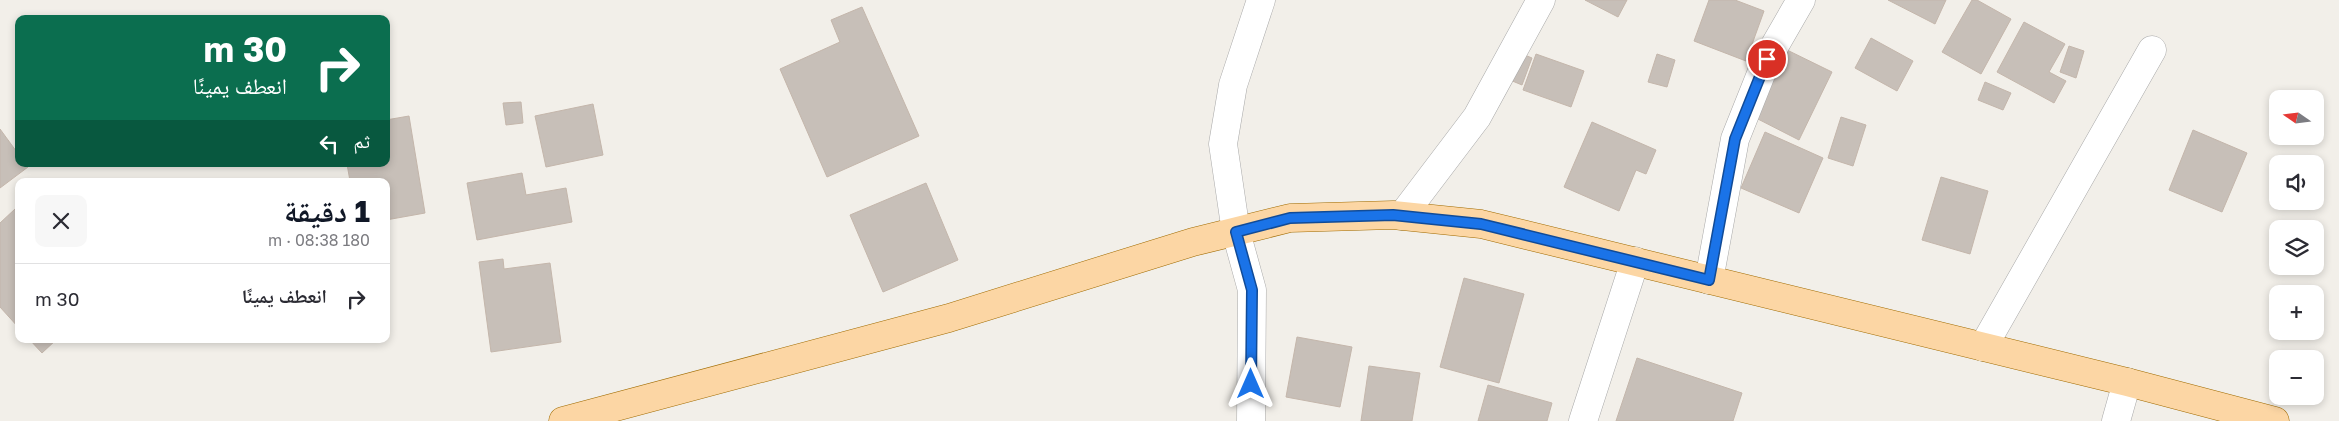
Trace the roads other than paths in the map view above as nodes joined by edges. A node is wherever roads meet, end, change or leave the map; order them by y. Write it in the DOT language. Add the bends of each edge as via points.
graph roads {
  1 [pos="1261,0"];
  2 [pos="1541,0"];
  3 [pos="1801,0"];
  4 [pos="2152,50"];
  5 [pos="1402,216"];
  6 [pos="1236,232"];
  7 [pos="1635,262"];
  8 [pos="1709,280"];
  9 [pos="1983,347"];
  10 [pos="2127,382"];
  11 [pos="563,421"];
  12 [pos="1251,421"];
  13 [pos="1583,421"];
  14 [pos="2116,421"];
  15 [pos="2275,421"];
  1 -- 6 [label="street" via="1233,85 1223,144"];
  2 -- 5 [label="street" via="1477,117"];
  3 -- 8 [label="street" via="1767,59 1735,139"];
  4 -- 9 [label="street"];
  5 -- 6 [label="main road" via="1290,218"];
  5 -- 7 [label="main road" via="1481,224"];
  6 -- 11 [label="main road" via="1193,242 949,318"];
  6 -- 12 [label="street" via="1252,290"];
  7 -- 8 [label="main road"];
  7 -- 13 [label="street"];
  8 -- 9 [label="main road"];
  9 -- 10 [label="main road"];
  10 -- 14 [label="street"];
  10 -- 15 [label="main road"];
}
